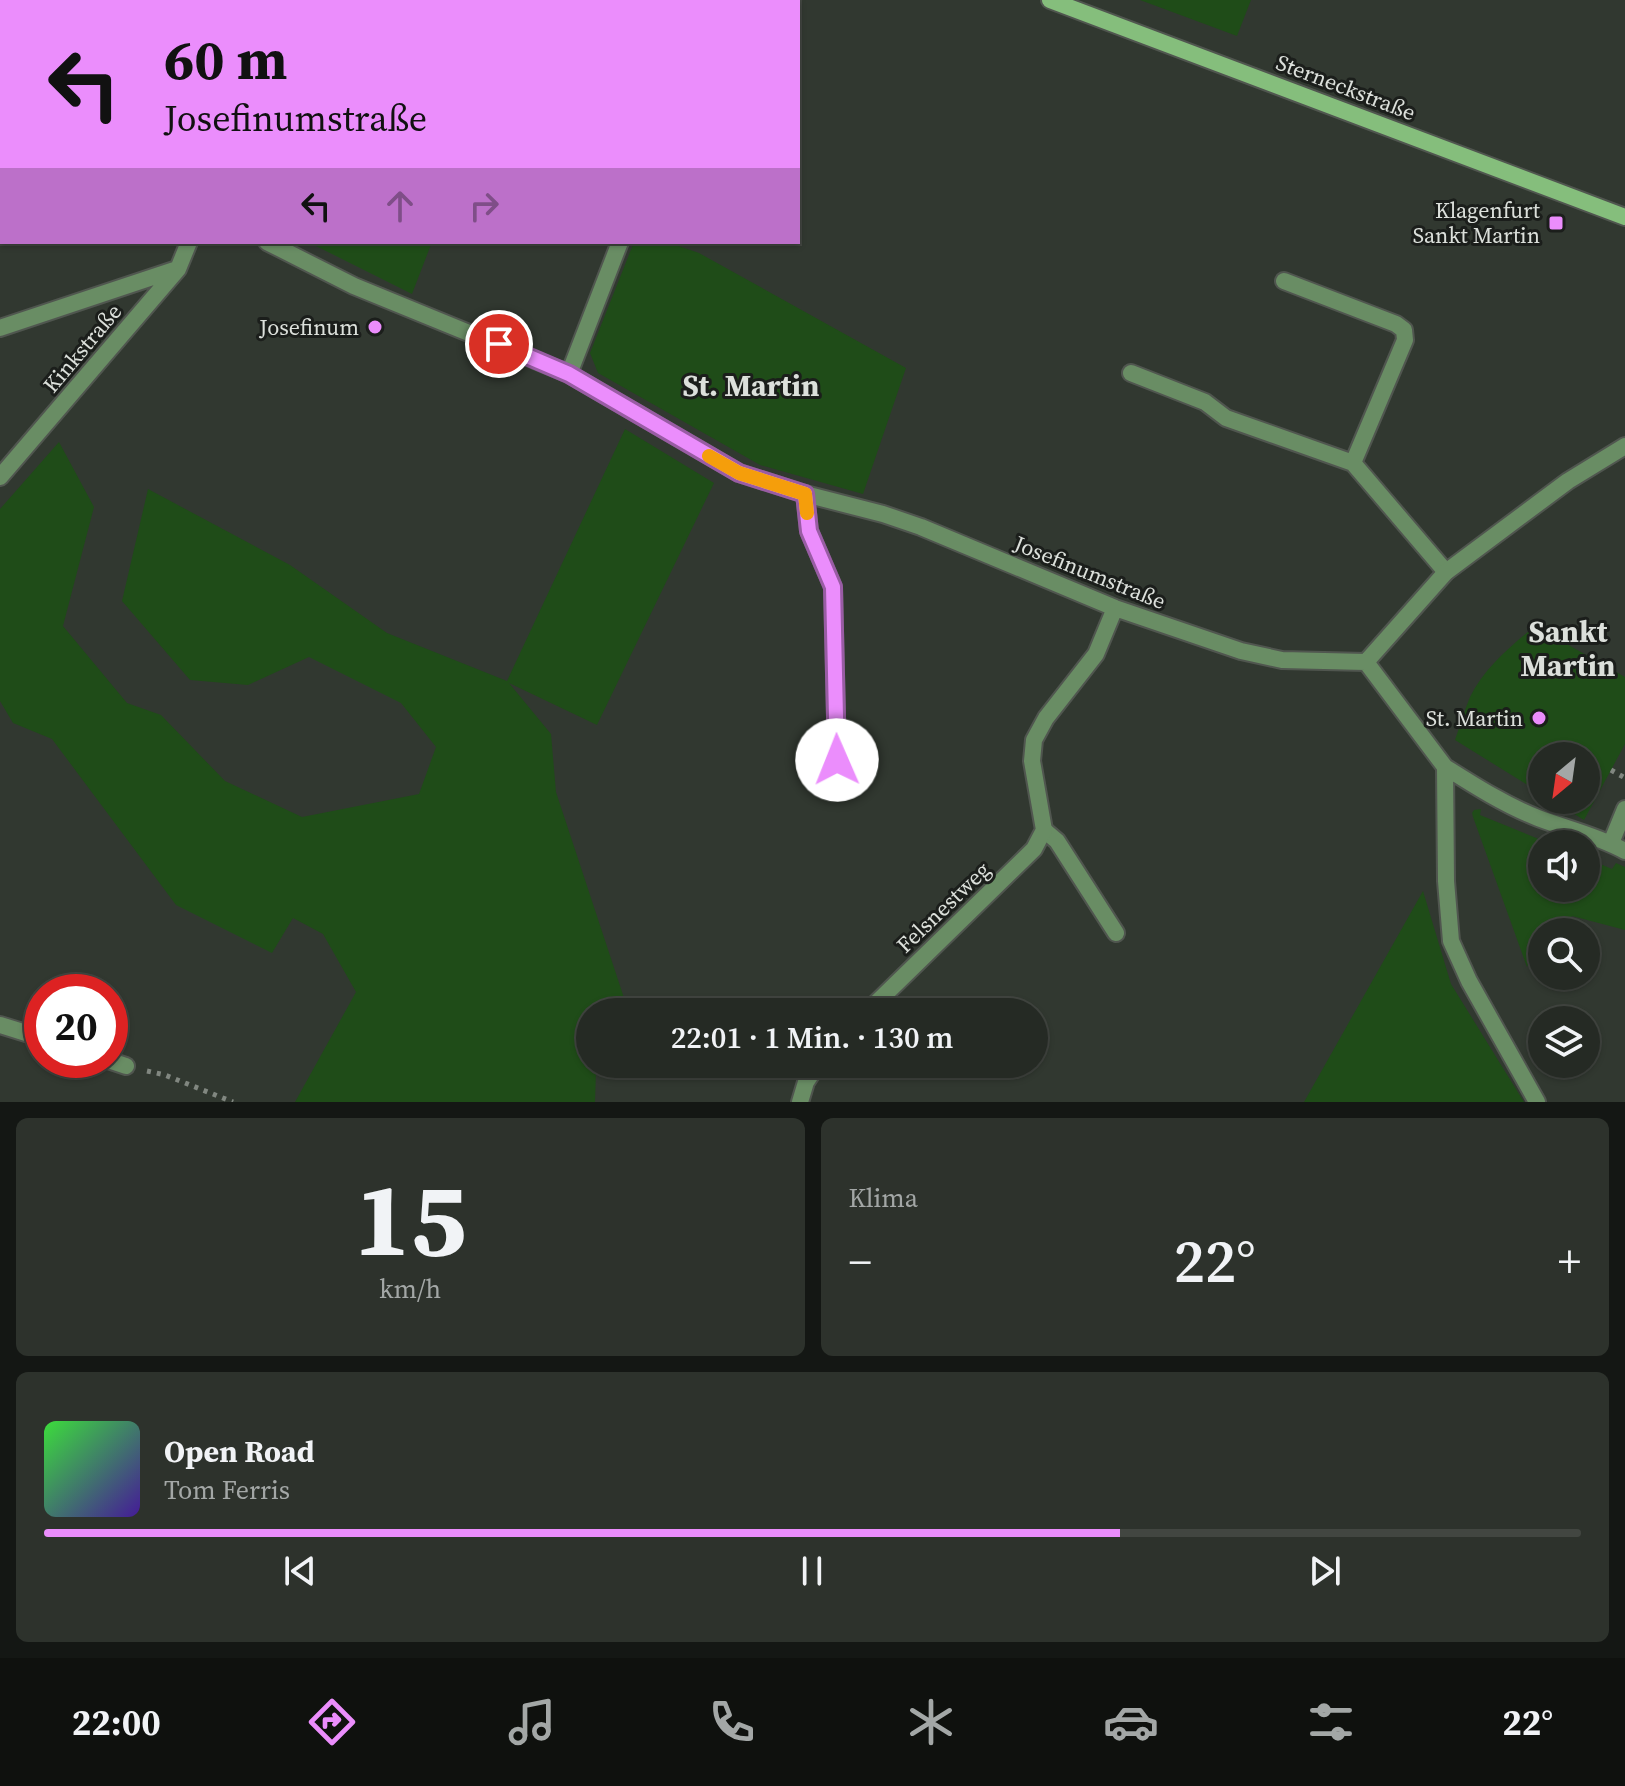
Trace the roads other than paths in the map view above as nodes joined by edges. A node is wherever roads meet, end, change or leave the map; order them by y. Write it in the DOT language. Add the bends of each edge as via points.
graph roads {
  1 [pos="1050,0"];
  2 [pos="1625,217"];
  3 [pos="188,244"];
  4 [pos="271,244"];
  5 [pos="619,244"];
  6 [pos="178,269"];
  7 [pos="1284,281"];
  8 [pos="0,328"];
  9 [pos="1131,373"];
  10 [pos="569,374"];
  11 [pos="1625,446"];
  12 [pos="1353,463"];
  13 [pos="0,477"];
  14 [pos="805,494"];
  15 [pos="1446,572"];
  16 [pos="1115,608"];
  17 [pos="1366,662"];
  18 [pos="837,760"];
  19 [pos="1445,767"];
  20 [pos="1625,809"];
  21 [pos="1044,830"];
  22 [pos="1618,847"];
  23 [pos="1116,933"];
  24 [pos="881,998"];
  25 [pos="0,1025"];
  26 [pos="24,1032"];
  27 [pos="809,1078"];
  28 [pos="800,1102"];
  29 [pos="1537,1102"];
  1 -- 2 [label="street, Sterneckstraße"];
  3 -- 6 [label="street, Kinkstraße"];
  4 -- 10 [label="street, Josefinumstraße" via="354,286"];
  5 -- 10 [label="street"];
  6 -- 8 [label="street"];
  6 -- 13 [label="street, Kinkstraße"];
  7 -- 12 [label="street" via="1404,330 1405,340"];
  9 -- 12 [label="street" via="1205,402 1226,418"];
  10 -- 14 [label="street, Josefinumstraße" via="739,473"];
  11 -- 15 [label="street" via="1568,481"];
  12 -- 15 [label="street"];
  14 -- 16 [label="street, Josefinumstraße" via="921,527"];
  14 -- 18 [label="street" via="809,531 833,587"];
  15 -- 17 [label="street"];
  16 -- 17 [label="street, Josefinumstraße" via="1282,660"];
  16 -- 21 [label="street" via="1096,654 1034,740 1032,761"];
  17 -- 19 [label="street"];
  19 -- 22 [label="street" via="1495,798"];
  19 -- 29 [label="street" via="1451,941"];
  20 -- 22 [label="street"];
  21 -- 23 [label="street" via="1057,841"];
  21 -- 24 [label="street, Felsnestweg" via="1034,849"];
  25 -- 26 [label="street"];
  27 -- 28 [label="street"];
}
